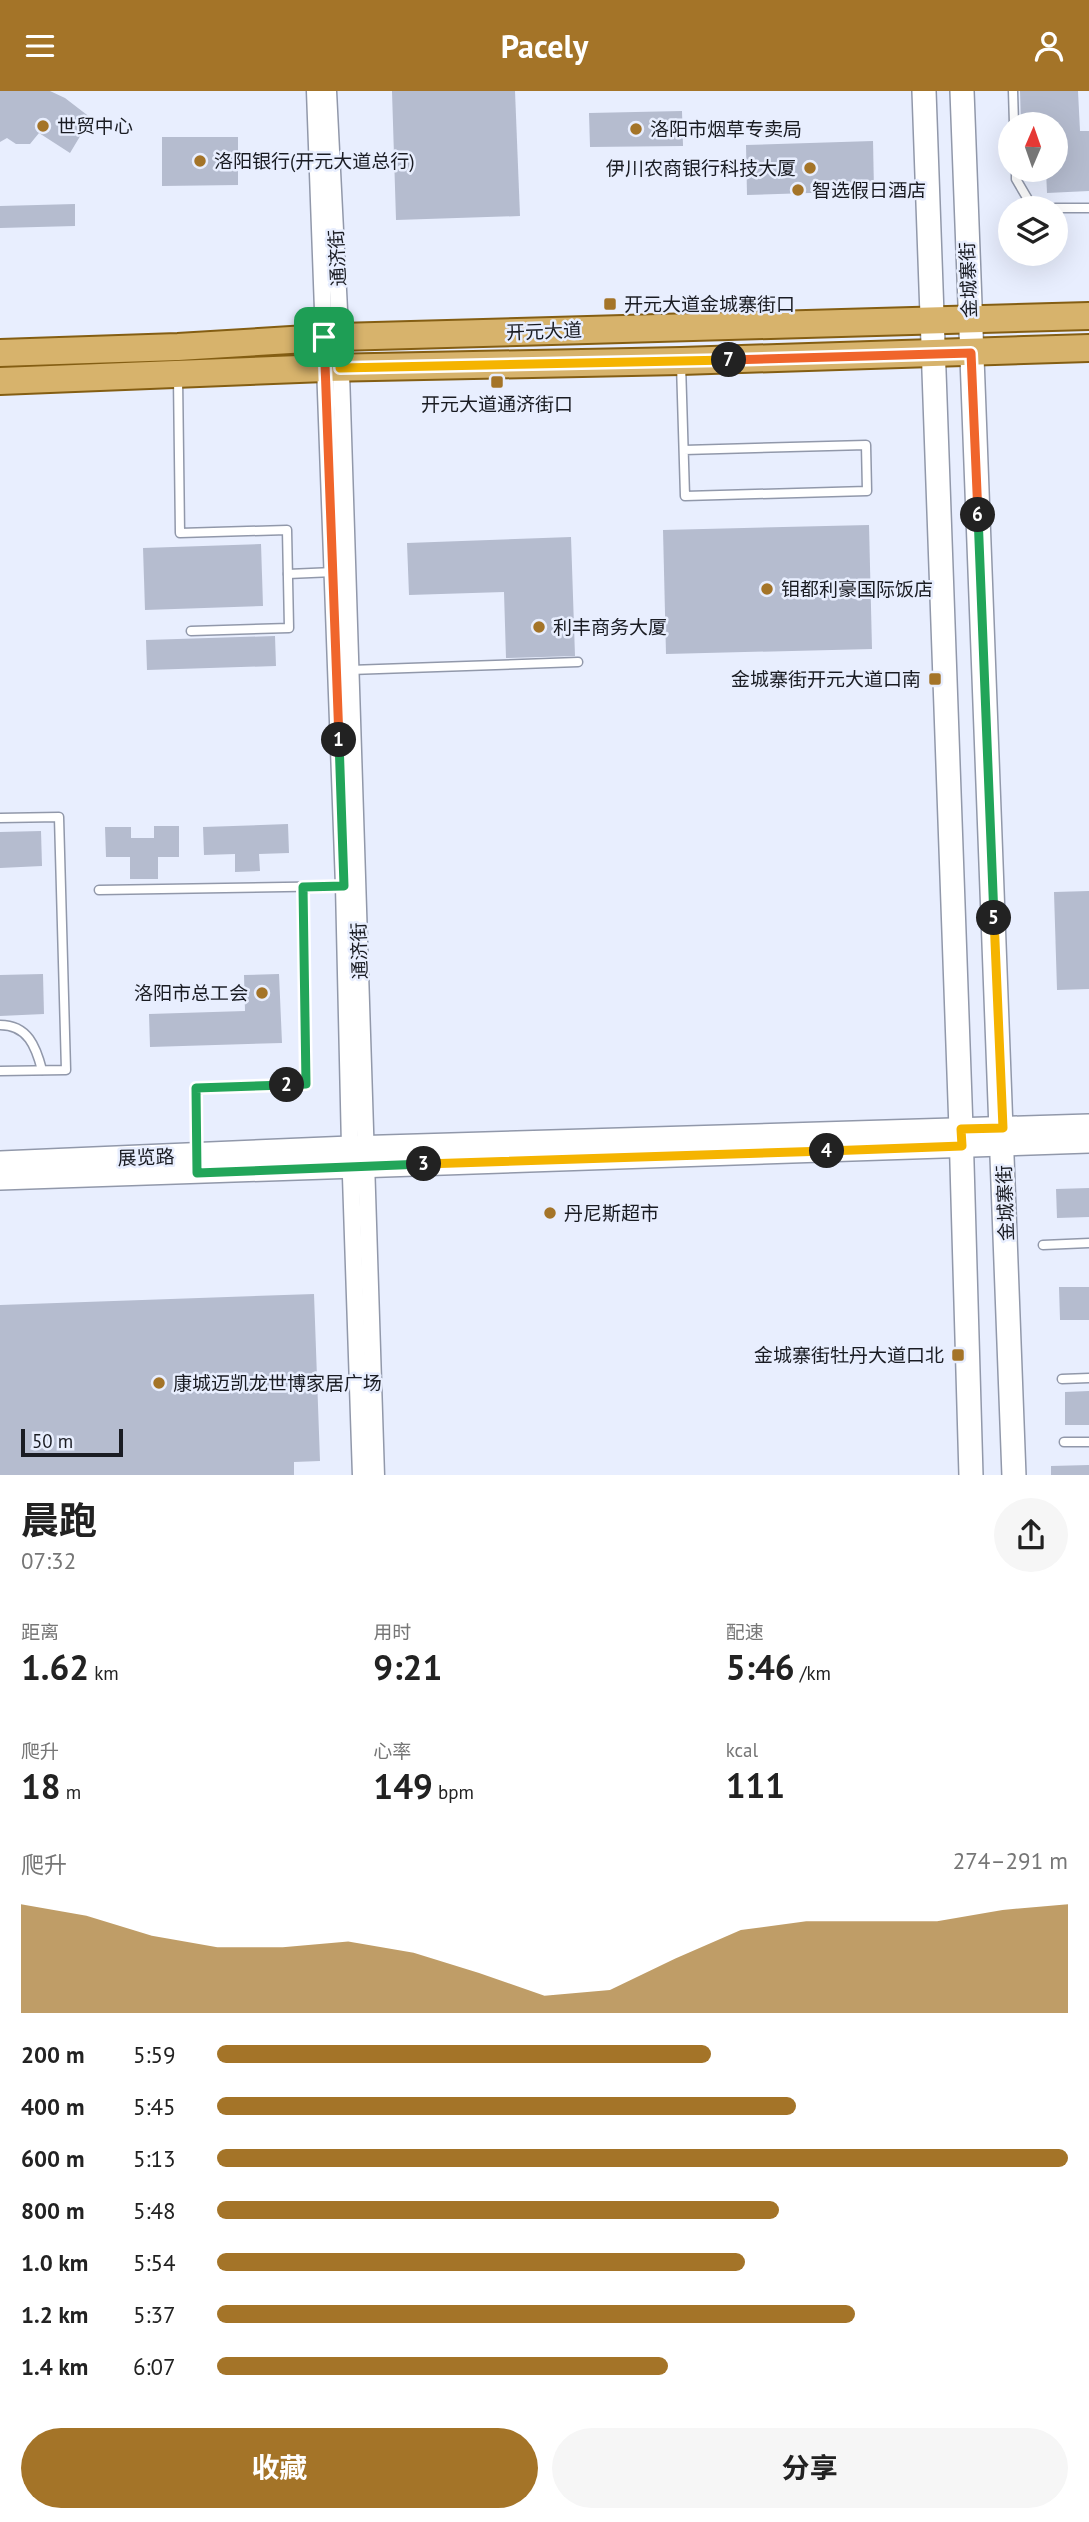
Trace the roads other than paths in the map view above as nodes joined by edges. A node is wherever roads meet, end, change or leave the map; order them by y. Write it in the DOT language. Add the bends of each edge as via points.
graph roads {
  1 [pos="315,91"];
  2 [pos="328,91"];
  3 [pos="924,91"];
  4 [pos="962,91"];
  5 [pos="1013,91"];
  6 [pos="1014,112"];
  7 [pos="1068,208"];
  8 [pos="1089,208"];
  9 [pos="1089,316"];
  10 [pos="932,320"];
  11 [pos="969,320"];
  12 [pos="332,337"];
  13 [pos="1089,348"];
  14 [pos="0,353"];
  15 [pos="971,353"];
  16 [pos="933,354"];
  17 [pos="681,361"];
  18 [pos="332,368"];
  19 [pos="178,375"];
  20 [pos="0,381"];
  21 [pos="684,450"];
  22 [pos="340,572"];
  23 [pos="288,573"];
  24 [pos="191,631"];
  25 [pos="578,662"];
  26 [pos="350,670"];
  27 [pos="0,818"];
  28 [pos="351,885"];
  29 [pos="303,887"];
  30 [pos="99,890"];
  31 [pos="0,1025"];
  32 [pos="42,1070"];
  33 [pos="0,1072"];
  34 [pos="1089,1125"];
  35 [pos="1003,1136"];
  36 [pos="962,1138"];
  37 [pos="1089,1142"];
  38 [pos="358,1157"];
  39 [pos="0,1162"];
  40 [pos="196,1164"];
  41 [pos="0,1179"];
  42 [pos="1089,1243"];
  43 [pos="1044,1245"];
  44 [pos="1062,1378"];
  45 [pos="1089,1378"];
  46 [pos="1089,1442"];
  47 [pos="1064,1443"];
  48 [pos="361,1475"];
  49 [pos="376,1475"];
  50 [pos="971,1475"];
  51 [pos="1014,1475"];
  1 -- 12 [label="street, 通济街"];
  2 -- 12 [label="street, 通济街"];
  3 -- 10 [label="main road, 金城寨街"];
  4 -- 11 [label="main road, 金城寨街"];
  5 -- 6 [label="lane"];
  7 -- 8 [label="lane"];
  9 -- 11 [label="main road, 开元大道"];
  10 -- 11 [label="main road, 开元大道"];
  10 -- 12 [label="main road, 开元大道"];
  10 -- 16 [label="main road, 金城寨街"];
  11 -- 15 [label="main road, 金城寨街"];
  12 -- 14 [label="main road, 开元大道"];
  12 -- 18 [label="street, 通济街"];
  13 -- 15 [label="main road, 开元大道"];
  15 -- 16 [label="main road, 开元大道"];
  15 -- 35 [label="main road, 金城寨街"];
  16 -- 17 [label="main road, 开元大道"];
  16 -- 36 [label="main road, 金城寨街"];
  17 -- 18 [label="main road, 开元大道"];
  17 -- 21 [label="lane"];
  18 -- 19 [label="main road, 开元大道"];
  18 -- 22 [label="street, 通济街"];
  19 -- 20 [label="main road, 开元大道"];
  19 -- 23 [label="lane" via="180,533 286,530"];
  21 -- 21 [label="lane" via="685,496 867,491 866,445"];
  22 -- 23 [label="lane"];
  22 -- 26 [label="street, 通济街"];
  22 -- 28 [label="street, 通济街"];
  23 -- 24 [label="lane" via="289,628"];
  25 -- 26 [label="lane"];
  26 -- 28 [label="street, 通济街"];
  27 -- 32 [label="lane" via="59,817 66,1070"];
  28 -- 29 [label="lane"];
  28 -- 38 [label="street, 通济街"];
  29 -- 30 [label="lane"];
  29 -- 40 [label="lane" via="306,1084 196,1088"];
  31 -- 32 [label="lane" via="19,1029 31,1039"];
  32 -- 33 [label="lane"];
  34 -- 35 [label="street, 展览路"];
  35 -- 36 [label="street, 展览路"];
  35 -- 37 [label="street, 展览路"];
  35 -- 51 [label="main road, 金城寨街"];
  36 -- 38 [label="street, 展览路"];
  36 -- 50 [label="main road, 金城寨街"];
  38 -- 40 [label="street, 展览路"];
  38 -- 48 [label="street, 通济街"];
  38 -- 49 [label="street, 通济街"];
  39 -- 40 [label="street, 展览路"];
  40 -- 41 [label="street, 展览路"];
  42 -- 43 [label="lane"];
  44 -- 45 [label="lane"];
  46 -- 47 [label="lane"];
}
